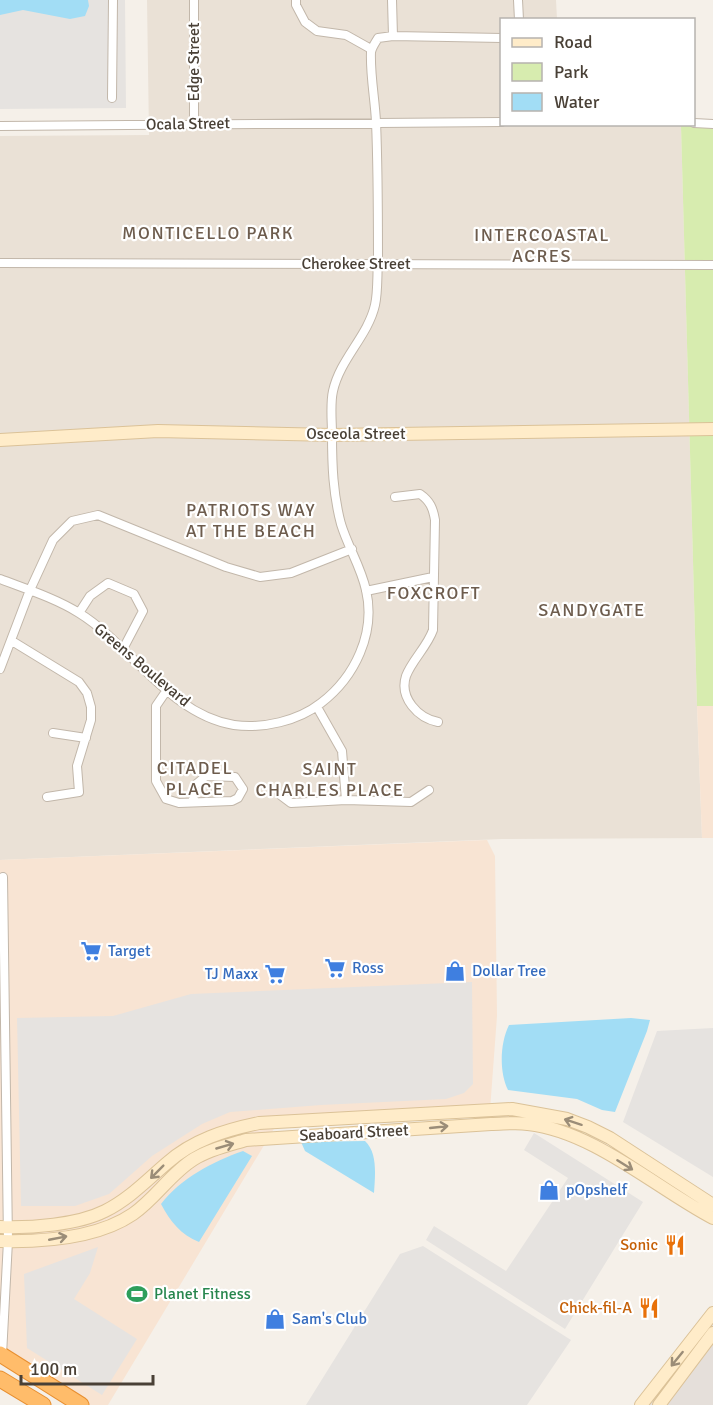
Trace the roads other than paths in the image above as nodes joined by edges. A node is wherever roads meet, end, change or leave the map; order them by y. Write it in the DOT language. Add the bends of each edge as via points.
graph roads {
  1 [pos="113,0"];
  2 [pos="194,0"];
  3 [pos="296,0"];
  4 [pos="392,0"];
  5 [pos="518,0"];
  6 [pos="519,18"];
  7 [pos="393,36"];
  8 [pos="500,38"];
  9 [pos="371,49"];
  10 [pos="112,98"];
  11 [pos="376,122"];
  12 [pos="500,122"];
  13 [pos="695,123"];
  14 [pos="194,124"];
  15 [pos="713,124"];
  16 [pos="0,126"];
  17 [pos="0,263"];
  18 [pos="378,264"];
  19 [pos="713,265"];
  20 [pos="713,429"];
  21 [pos="332,435"];
  22 [pos="0,440"];
  23 [pos="395,497"];
  24 [pos="352,549"];
  25 [pos="434,577"];
  26 [pos="0,579"];
  27 [pos="30,590"];
  28 [pos="366,591"];
  29 [pos="79,613"];
  30 [pos="12,641"];
  31 [pos="123,649"];
  32 [pos="0,669"];
  33 [pos="167,690"];
  34 [pos="317,707"];
  35 [pos="438,722"];
  36 [pos="53,733"];
  37 [pos="86,738"];
  38 [pos="429,790"];
  39 [pos="279,794"];
  40 [pos="47,797"];
  41 [pos="346,800"];
  42 [pos="193,802"];
  43 [pos="3,877"];
  44 [pos="713,1205"];
  45 [pos="713,1218"];
  46 [pos="3,1227"];
  47 [pos="4,1241"];
  48 [pos="713,1313"];
  49 [pos="713,1333"];
  50 [pos="1,1355"];
  51 [pos="0,1379"];
  52 [pos="43,1405"];
  53 [pos="81,1405"];
  54 [pos="641,1405"];
  55 [pos="659,1405"];
  1 -- 10 [label="street"];
  2 -- 14 [label="street, Edge Street"];
  3 -- 9 [label="street" via="305,22 317,31 346,35"];
  4 -- 7 [label="street"];
  5 -- 6 [label="street"];
  7 -- 8 [label="street"];
  7 -- 9 [label="street" via="378,38"];
  9 -- 11 [label="street"];
  11 -- 12 [label="street, Ocala Street"];
  11 -- 14 [label="street, Ocala Street"];
  11 -- 18 [label="street"];
  13 -- 15 [label="street"];
  14 -- 16 [label="street, Ocala Street"];
  17 -- 18 [label="street, Cherokee Street"];
  18 -- 19 [label="street, Cherokee Street"];
  18 -- 21 [label="street" via="376,304 332,392"];
  20 -- 21 [label="street, Osceola Street"];
  21 -- 22 [label="street, Osceola Street" via="158,431"];
  21 -- 24 [label="street, Greens Boulevard" via="333,488 342,527"];
  23 -- 25 [label="street" via="420,494 433,508"];
  24 -- 27 [label="street" via="291,573 260,577 98,515 72,521 53,540"];
  24 -- 28 [label="street, Greens Boulevard"];
  25 -- 28 [label="street"];
  25 -- 35 [label="street" via="434,630 406,676 406,694 418,714"];
  26 -- 27 [label="street, Greens Boulevard"];
  27 -- 29 [label="street, Greens Boulevard"];
  27 -- 30 [label="street"];
  28 -- 34 [label="street, Greens Boulevard" via="369,623 362,649 346,679"];
  29 -- 31 [label="street, Greens Boulevard"];
  29 -- 31 [label="street" via="90,596 108,583 134,594 143,612"];
  30 -- 32 [label="street"];
  30 -- 37 [label="street" via="79,682 91,707"];
  31 -- 33 [label="street, Greens Boulevard"];
  33 -- 34 [label="street, Greens Boulevard" via="200,713 236,725 281,723"];
  33 -- 42 [label="street" via="156,706 156,781 166,799"];
  34 -- 41 [label="street" via="342,751"];
  36 -- 37 [label="street"];
  37 -- 40 [label="street" via="77,766 79,792"];
  38 -- 41 [label="street" via="411,802"];
  39 -- 41 [label="street" via="291,802"];
  42 -- 42 [label="street" via="195,785 206,776 235,777 243,789 232,801"];
  43 -- 46 [label="street"];
  44 -- 46 [label="street, Seaboard Street, one-way" via="588,1127 512,1109 241,1126 187,1148 142,1187 99,1213 60,1223"];
  47 -- 45 [label="street, Seaboard Street, one-way" via="44,1240 116,1224 156,1196 194,1159 246,1140 491,1124 529,1124 573,1136"];
  46 -- 47 [label="street"];
  47 -- 50 [label="street"];
  48 -- 54 [label="street, one-way"];
  49 -- 55 [label="street"];
  50 -- 53 [label="highway"];
  51 -- 52 [label="highway"];
}
